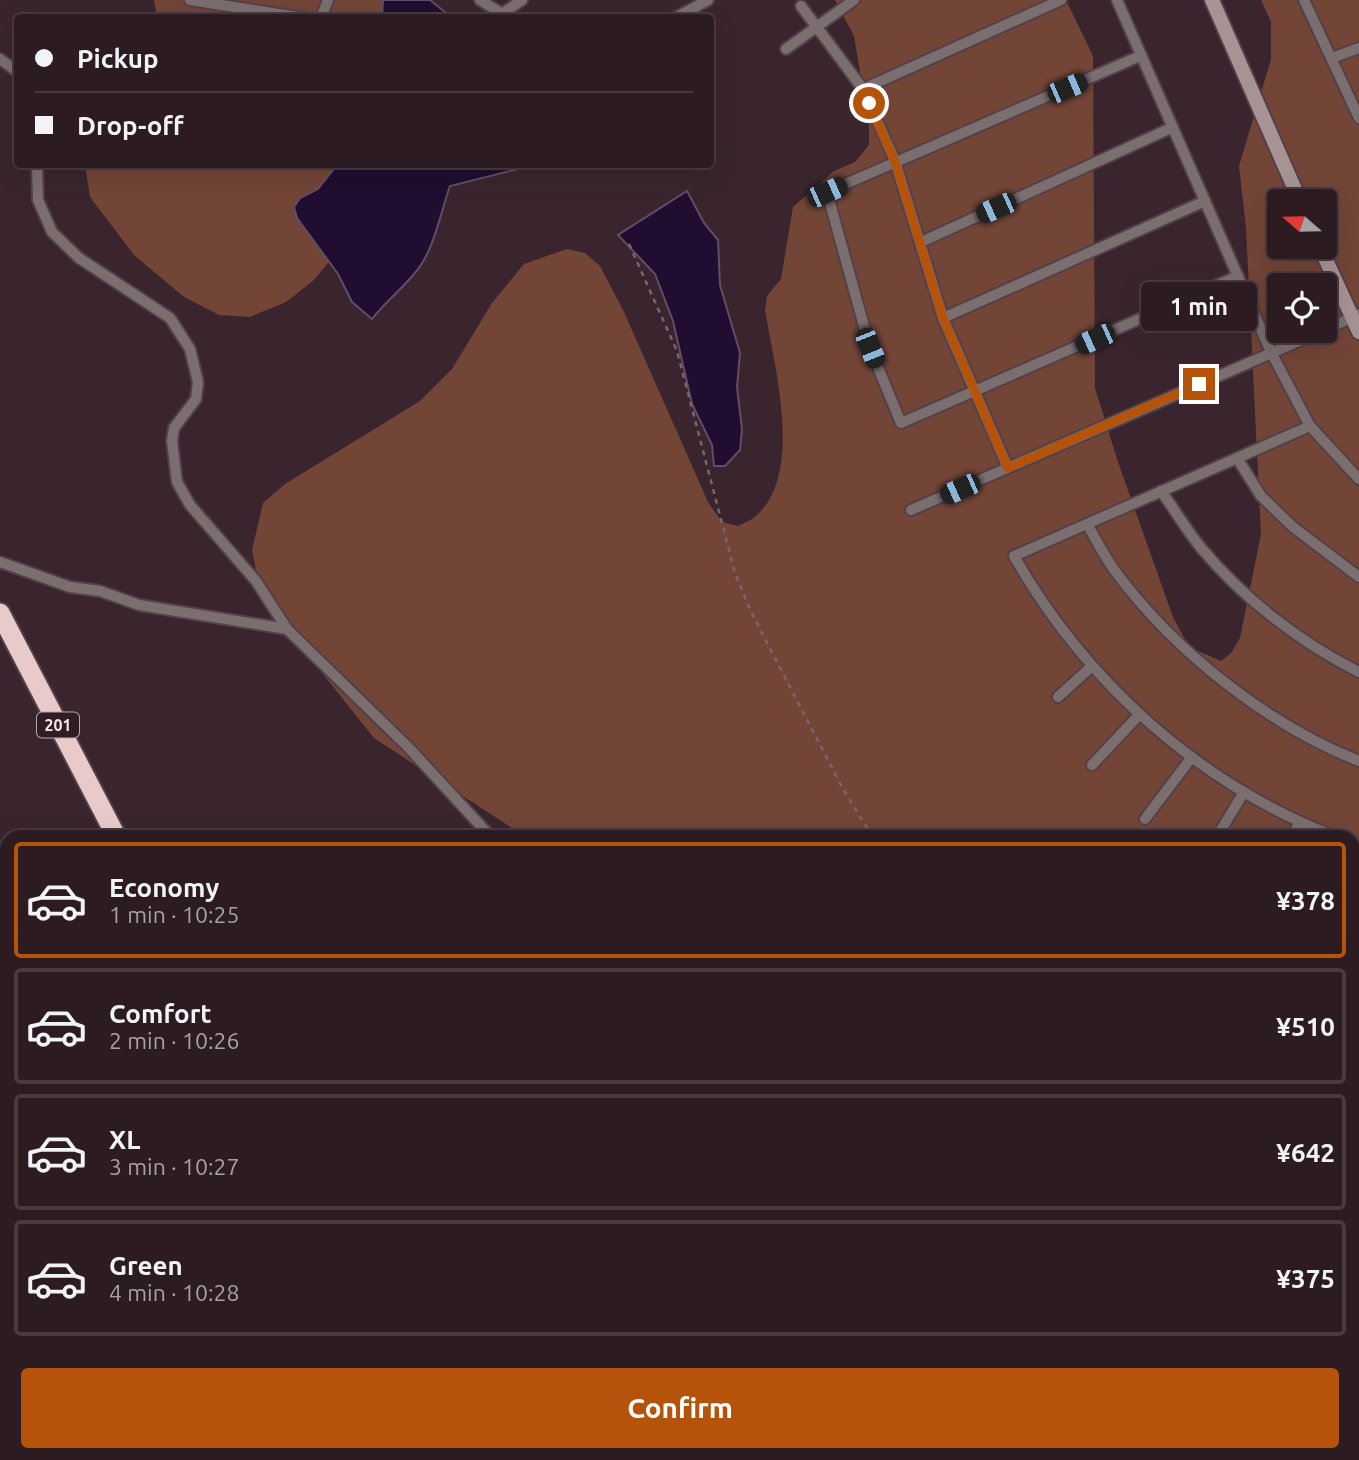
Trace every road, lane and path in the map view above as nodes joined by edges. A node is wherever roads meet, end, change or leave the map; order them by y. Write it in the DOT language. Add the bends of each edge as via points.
graph roads {
  1 [pos="190,0"];
  2 [pos="480,0"];
  3 [pos="522,0"];
  4 [pos="708,0"];
  5 [pos="854,0"];
  6 [pos="1060,0"];
  7 [pos="1117,0"];
  8 [pos="1212,0"];
  9 [pos="1304,0"];
  10 [pos="801,6"];
  11 [pos="279,14"];
  12 [pos="504,14"];
  13 [pos="507,14"];
  14 [pos="682,14"];
  15 [pos="816,27"];
  16 [pos="1359,48"];
  17 [pos="786,49"];
  18 [pos="1140,56"];
  19 [pos="1332,58"];
  20 [pos="863,89"];
  21 [pos="1359,118"];
  22 [pos="1171,128"];
  23 [pos="895,162"];
  24 [pos="37,168"];
  25 [pos="1295,189"];
  26 [pos="1205,201"];
  27 [pos="921,242"];
  28 [pos="629,244"];
  29 [pos="1326,259"];
  30 [pos="1238,275"];
  31 [pos="1355,316"];
  32 [pos="943,318"];
  33 [pos="1337,324"];
  34 [pos="1359,332"];
  35 [pos="1292,343"];
  36 [pos="1271,352"];
  37 [pos="976,392"];
  38 [pos="1310,426"];
  39 [pos="1237,458"];
  40 [pos="1008,468"];
  41 [pos="1359,479"];
  42 [pos="1161,491"];
  43 [pos="911,510"];
  44 [pos="1087,524"];
  45 [pos="0,562"];
  46 [pos="1359,577"];
  47 [pos="0,613"];
  48 [pos="287,629"];
  49 [pos="1092,666"];
  50 [pos="1359,672"];
  51 [pos="1058,697"];
  52 [pos="1139,715"];
  53 [pos="1192,757"];
  54 [pos="1359,761"];
  55 [pos="1092,765"];
  56 [pos="1244,792"];
  57 [pos="1145,819"];
  58 [pos="1300,823"];
  59 [pos="113,830"];
  60 [pos="482,830"];
  61 [pos="868,830"];
  62 [pos="1221,830"];
  63 [pos="1296,830"];
  64 [pos="1318,830"];
  1 -- 11 [label="street"];
  2 -- 12 [label="street"];
  3 -- 13 [label="street"];
  4 -- 14 [label="street"];
  5 -- 15 [label="street"];
  6 -- 20 [label="street"];
  7 -- 18 [label="street"];
  8 -- 25 [label="street"];
  9 -- 19 [label="street"];
  10 -- 15 [label="street"];
  15 -- 17 [label="street"];
  15 -- 20 [label="street"];
  16 -- 19 [label="street"];
  18 -- 22 [label="street"];
  18 -- 23 [label="street"];
  19 -- 21 [label="street"];
  20 -- 23 [label="street"];
  22 -- 26 [label="street"];
  22 -- 27 [label="street"];
  23 -- 27 [label="street"];
  23 -- 37 [label="street" via="827,192 870,348 901,424"];
  24 -- 48 [label="street" via="38,200 52,232 79,258 153,303 170,318 190,349 198,382 196,399 174,428 177,482"];
  26 -- 30 [label="street"];
  26 -- 32 [label="street"];
  27 -- 32 [label="street"];
  28 -- 61 [label="path" via="677,351 735,573 750,610"];
  29 -- 31 [label="street"];
  30 -- 36 [label="street"];
  30 -- 37 [label="street"];
  31 -- 33 [label="street"];
  31 -- 34 [label="street"];
  32 -- 37 [label="street"];
  35 -- 36 [label="street"];
  36 -- 38 [label="street"];
  36 -- 40 [label="street"];
  37 -- 40 [label="street"];
  38 -- 39 [label="street"];
  38 -- 41 [label="street"];
  39 -- 42 [label="street"];
  39 -- 46 [label="street" via="1261,496 1293,527"];
  40 -- 43 [label="street"];
  42 -- 44 [label="street"];
  42 -- 50 [label="street" via="1202,549 1250,597 1328,656"];
  44 -- 49 [label="street" via="1014,556"];
  44 -- 54 [label="street" via="1118,575 1160,623 1227,685 1301,733"];
  45 -- 48 [label="street" via="139,605"];
  47 -- 59 [label="highway, 201"];
  48 -- 60 [label="street" via="410,750"];
  49 -- 51 [label="street"];
  49 -- 52 [label="street"];
  52 -- 53 [label="street"];
  52 -- 55 [label="street"];
  53 -- 56 [label="street"];
  53 -- 57 [label="street"];
  56 -- 58 [label="street"];
  56 -- 62 [label="street"];
  58 -- 63 [label="street"];
  58 -- 64 [label="street"];
}
